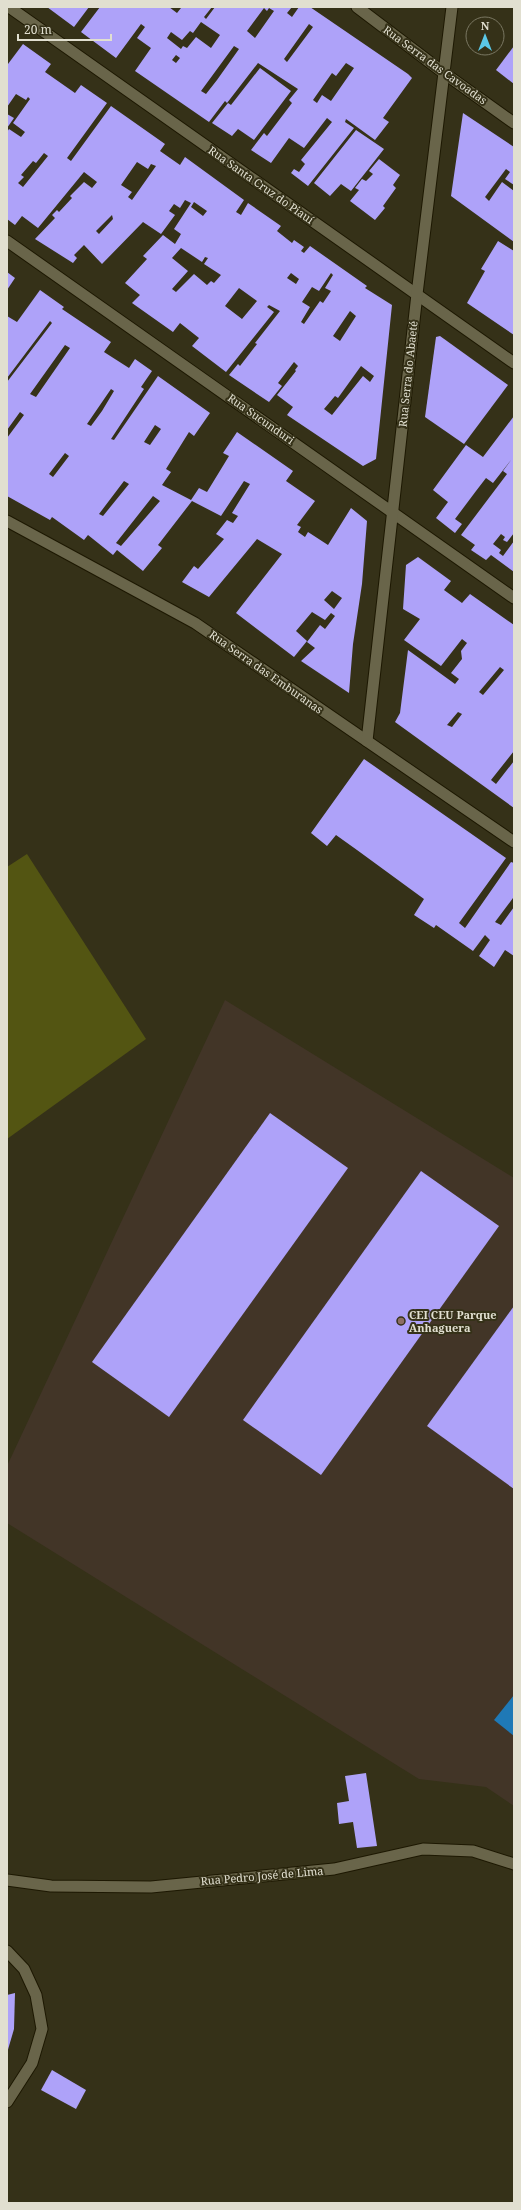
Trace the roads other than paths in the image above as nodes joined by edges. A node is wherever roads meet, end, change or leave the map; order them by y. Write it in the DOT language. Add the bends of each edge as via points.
graph roads {
  1 [pos="9,7"];
  2 [pos="357,7"];
  3 [pos="452,7"];
  4 [pos="444,73"];
  5 [pos="514,122"];
  6 [pos="7,241"];
  7 [pos="416,294"];
  8 [pos="514,363"];
  9 [pos="393,512"];
  10 [pos="7,521"];
  11 [pos="514,598"];
  12 [pos="367,741"];
  13 [pos="514,842"];
  14 [pos="514,1864"];
  15 [pos="7,1880"];
  16 [pos="7,1951"];
  17 [pos="7,2102"];
  1 -- 7 [label="street, Rua Santa Cruz do Piauí"];
  2 -- 4 [label="street, Rua Serra das Cavoadas"];
  3 -- 4 [label="street, Rua Serra do Abaeté"];
  4 -- 5 [label="street, Rua Serra das Cavoadas"];
  4 -- 7 [label="street, Rua Serra do Abaeté"];
  6 -- 9 [label="street, Rua Sucunduri"];
  7 -- 8 [label="street, Rua Santa Cruz do Piauí"];
  7 -- 9 [label="street, Rua Serra do Abaeté"];
  9 -- 11 [label="street, Rua Sucunduri"];
  9 -- 12 [label="street, Rua Serra do Abaeté"];
  10 -- 12 [label="street, Rua Serra das Emburanas" via="195,623"];
  12 -- 13 [label="street, Rua Serra das Emburanas"];
  14 -- 15 [label="street, Rua Pedro José de Lima" via="473,1851 423,1849 334,1870 151,1887 51,1886"];
  16 -- 17 [label="street" via="24,1969 36,1995 42,2029 32,2063"];
}
